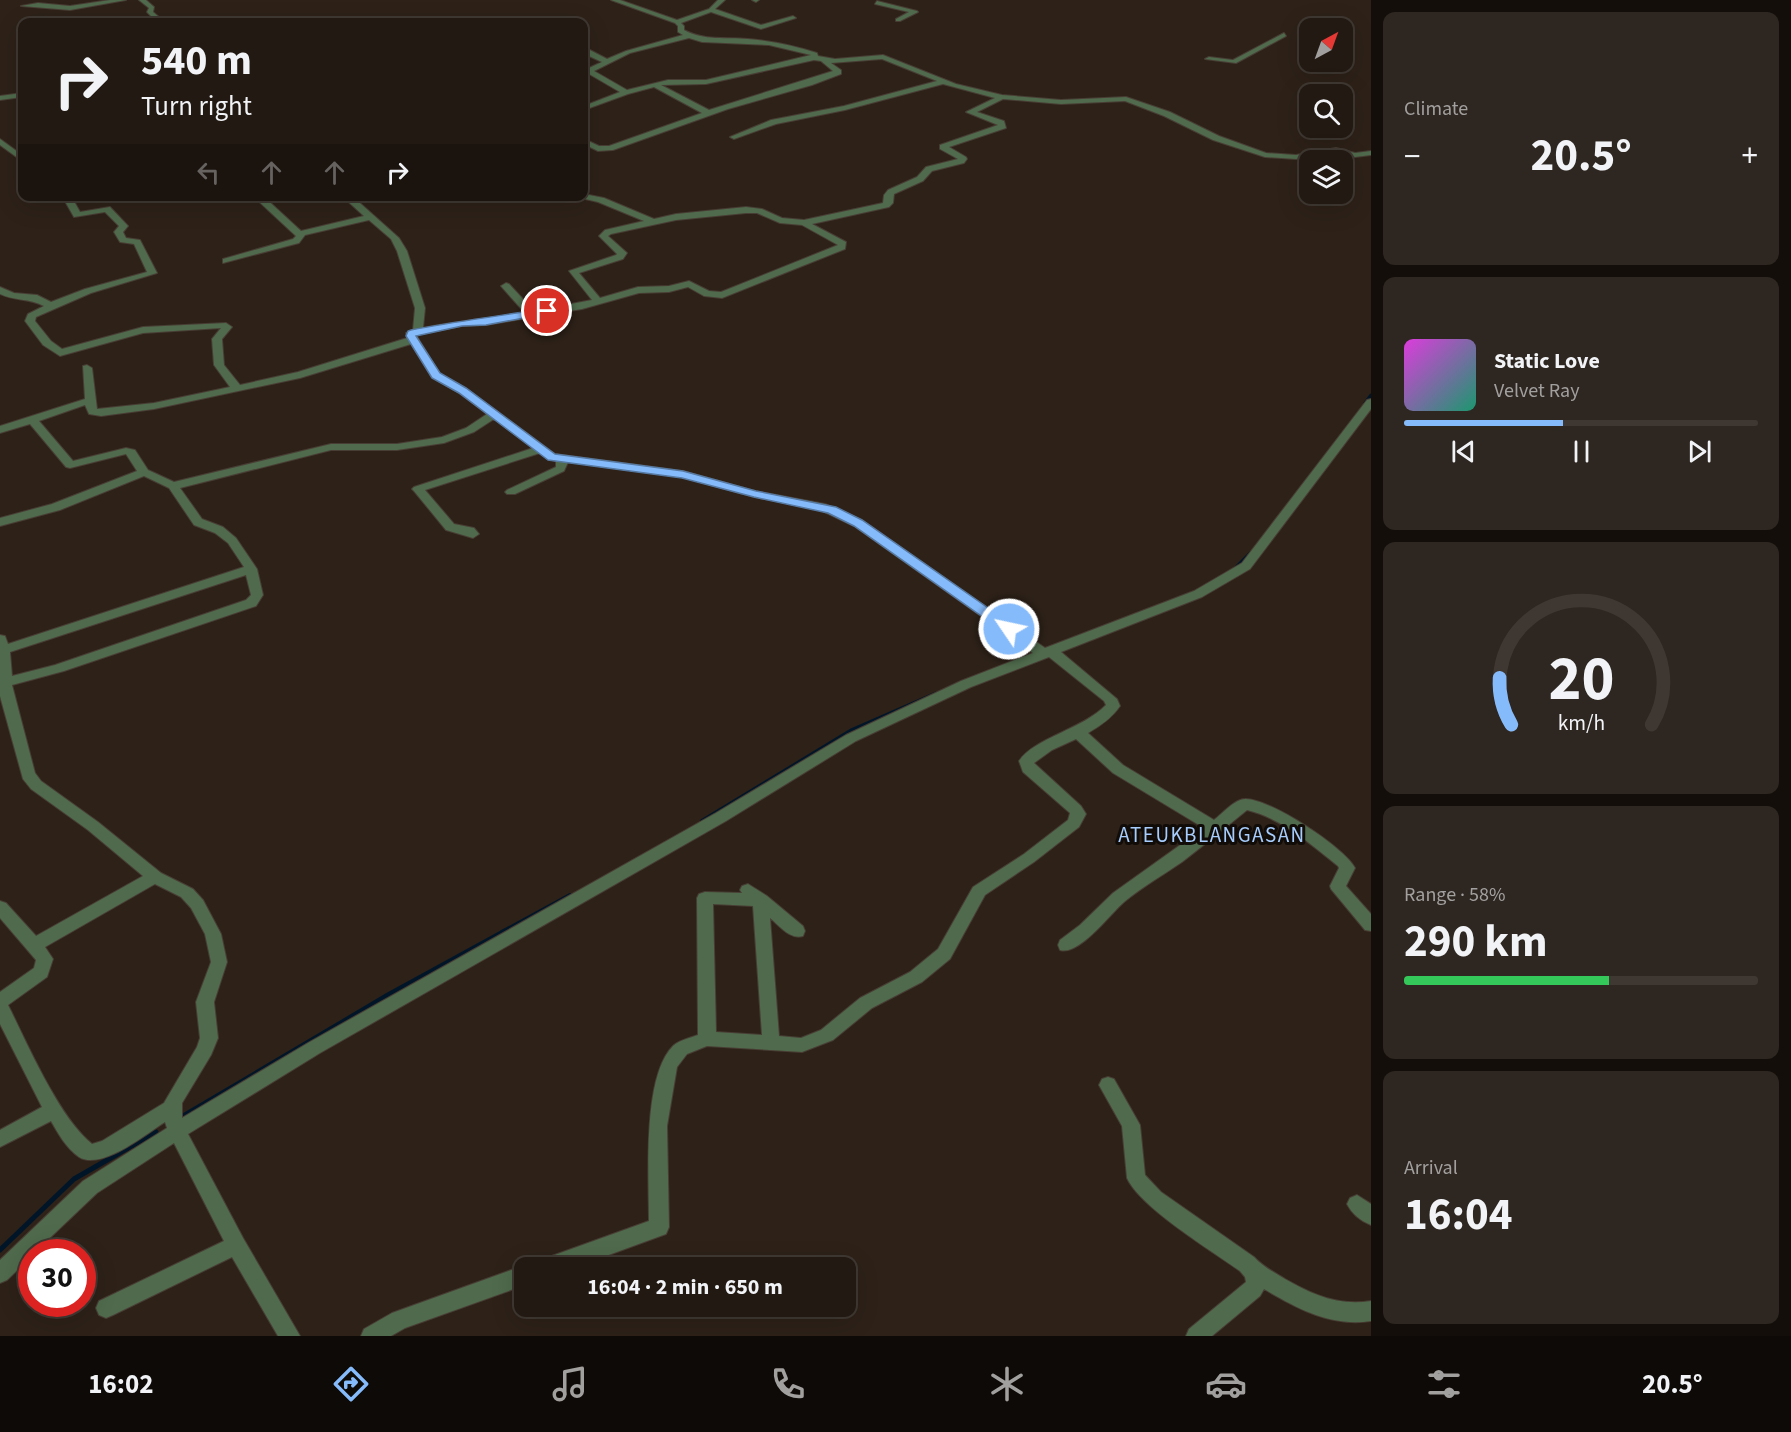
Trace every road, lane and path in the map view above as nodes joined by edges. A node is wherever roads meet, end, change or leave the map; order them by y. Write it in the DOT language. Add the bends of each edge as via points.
graph roads {
  1 [pos="123,0"];
  2 [pos="142,0"];
  3 [pos="614,0"];
  4 [pos="722,0"];
  5 [pos="887,0"];
  6 [pos="873,2"];
  7 [pos="24,6"];
  8 [pos="711,10"];
  9 [pos="157,18"];
  10 [pos="793,18"];
  11 [pos="898,20"];
  12 [pos="677,22"];
  13 [pos="1284,35"];
  14 [pos="689,36"];
  15 [pos="588,52"];
  16 [pos="814,58"];
  17 [pos="1209,58"];
  18 [pos="824,60"];
  19 [pos="608,62"];
  20 [pos="588,69"];
  21 [pos="588,71"];
  22 [pos="943,82"];
  23 [pos="655,85"];
  24 [pos="626,92"];
  25 [pos="18,96"];
  26 [pos="1002,97"];
  27 [pos="0,98"];
  28 [pos="588,106"];
  29 [pos="708,113"];
  30 [pos="734,137"];
  31 [pos="0,141"];
  32 [pos="588,143"];
  33 [pos="1371,153"];
  34 [pos="18,156"];
  35 [pos="588,197"];
  36 [pos="69,201"];
  37 [pos="262,201"];
  38 [pos="352,201"];
  39 [pos="372,217"];
  40 [pos="651,221"];
  41 [pos="804,223"];
  42 [pos="298,234"];
  43 [pos="226,261"];
  44 [pos="506,286"];
  45 [pos="0,290"];
  46 [pos="598,302"];
  47 [pos="51,306"];
  48 [pos="531,313"];
  49 [pos="415,336"];
  50 [pos="87,368"];
  51 [pos="237,388"];
  52 [pos="91,400"];
  53 [pos="1371,402"];
  54 [pos="494,414"];
  55 [pos="33,420"];
  56 [pos="0,430"];
  57 [pos="541,449"];
  58 [pos="561,460"];
  59 [pos="144,472"];
  60 [pos="173,486"];
  61 [pos="511,492"];
  62 [pos="0,522"];
  63 [pos="473,534"];
  64 [pos="251,569"];
  65 [pos="2,645"];
  66 [pos="1047,653"];
  67 [pos="5,687"];
  68 [pos="1078,732"];
  69 [pos="1214,827"];
  70 [pos="155,877"];
  71 [pos="748,890"];
  72 [pos="761,900"];
  73 [pos="0,907"];
  74 [pos="1371,925"];
  75 [pos="796,931"];
  76 [pos="34,945"];
  77 [pos="1066,945"];
  78 [pos="0,1001"];
  79 [pos="0,1006"];
  80 [pos="707,1039"];
  81 [pos="771,1043"];
  82 [pos="1108,1085"];
  83 [pos="53,1110"];
  84 [pos="174,1120"];
  85 [pos="0,1139"];
  86 [pos="236,1245"];
  87 [pos="575,1257"];
  88 [pos="1254,1272"];
  89 [pos="0,1273"];
  90 [pos="514,1279"];
  91 [pos="106,1308"];
  92 [pos="1371,1311"];
  93 [pos="290,1336"];
  94 [pos="371,1336"];
  95 [pos="1196,1336"];
  1 -- 7 [label="street" via="70,8"];
  2 -- 9 [label="street"];
  3 -- 12 [label="street"];
  4 -- 8 [label="street"];
  5 -- 6 [label="street"];
  6 -- 11 [label="street" via="915,12"];
  8 -- 10 [label="street" via="761,27"];
  8 -- 12 [label="street"];
  12 -- 14 [label="street" via="680,31"];
  13 -- 17 [label="street" via="1234,62"];
  14 -- 16 [label="street" via="705,42 739,40 785,45 815,54"];
  14 -- 19 [label="street" via="628,52"];
  15 -- 19 [label="street"];
  16 -- 18 [label="street"];
  16 -- 23 [label="street" via="706,82 668,80"];
  18 -- 22 [label="street" via="886,58"];
  18 -- 29 [label="street" via="838,72"];
  19 -- 20 [label="street"];
  21 -- 24 [label="street"];
  22 -- 26 [label="street"];
  22 -- 30 [label="street" via="774,122"];
  23 -- 24 [label="street"];
  23 -- 29 [label="street"];
  24 -- 28 [label="street"];
  25 -- 27 [label="street"];
  26 -- 33 [label="street" via="1061,102 1126,99 1216,138 1271,156 1296,157 1336,150 1355,155"];
  26 -- 41 [label="street" via="970,112 1003,126 943,147 961,161 929,169 920,179 891,192 889,203"];
  29 -- 32 [label="street" via="603,150"];
  31 -- 34 [label="street"];
  35 -- 40 [label="street"];
  36 -- 47 [label="street" via="77,215 107,209 124,226 118,232 123,240 137,242 152,273"];
  37 -- 42 [label="street"];
  38 -- 39 [label="street"];
  39 -- 42 [label="street"];
  39 -- 49 [label="street" via="395,238 402,251 420,308"];
  40 -- 41 [label="street" via="753,210 780,220"];
  40 -- 46 [label="street" via="604,234 622,253 620,257 574,271"];
  41 -- 46 [label="street" via="844,246 722,295 707,294 689,284 628,292"];
  42 -- 43 [label="street" via="301,236 296,241"];
  44 -- 48 [label="street"];
  45 -- 47 [label="street" via="12,296 33,297"];
  46 -- 48 [label="street"];
  47 -- 51 [label="street" via="31,316 30,321 60,353 143,330 225,326 217,339 219,365"];
  48 -- 49 [label="street" via="462,323"];
  49 -- 51 [label="street" via="300,375"];
  49 -- 54 [label="street" via="436,376"];
  50 -- 52 [label="street"];
  51 -- 52 [label="street" via="101,413 93,412"];
  52 -- 55 [label="street"];
  53 -- 66 [label="street" via="1246,567 1198,594"];
  54 -- 57 [label="street"];
  54 -- 60 [label="street" via="470,430 444,440 396,447 331,447"];
  55 -- 56 [label="street"];
  55 -- 59 [label="street" via="70,465 126,451 131,452"];
  57 -- 58 [label="street"];
  57 -- 63 [label="street" via="418,489 450,527"];
  58 -- 61 [label="street" via="560,469"];
  58 -- 66 [label="street" via="683,474 754,494 821,506 858,523"];
  59 -- 60 [label="street"];
  59 -- 62 [label="street" via="56,507"];
  60 -- 64 [label="street" via="198,522 219,530 232,541"];
  64 -- 65 [label="street"];
  64 -- 67 [label="street" via="257,596 251,603"];
  65 -- 67 [label="street"];
  66 -- 68 [label="street" via="1110,699 1113,706"];
  66 -- 84 [label="street" via="927,701 851,738 721,817 314,1048"];
  67 -- 70 [label="street" via="28,775"];
  68 -- 69 [label="street" via="1118,769"];
  68 -- 81 [label="street" via="1026,761 1028,768 1076,810 1074,823 979,891 944,954 916,977 866,1003 827,1035 802,1046"];
  69 -- 74 [label="street" via="1245,804 1258,807 1307,835 1344,862 1347,868 1339,889"];
  69 -- 77 [label="street" via="1119,897"];
  70 -- 76 [label="street"];
  70 -- 84 [label="street" via="187,893 196,904 213,934 219,962 205,1002 210,1038 173,1101"];
  71 -- 72 [label="street"];
  72 -- 75 [label="street"];
  72 -- 80 [label="street" via="705,898"];
  72 -- 81 [label="street"];
  73 -- 76 [label="street"];
  76 -- 78 [label="street" via="45,959 41,972"];
  79 -- 83 [label="street"];
  80 -- 81 [label="street"];
  80 -- 87 [label="street" via="681,1049 669,1064 658,1126 658,1227"];
  82 -- 88 [label="street" via="1131,1125 1136,1178 1142,1187"];
  83 -- 84 [label="street" via="80,1148 92,1153"];
  83 -- 85 [label="street"];
  84 -- 86 [label="street"];
  84 -- 89 [label="street" via="90,1187"];
  86 -- 91 [label="street"];
  86 -- 93 [label="street"];
  88 -- 92 [label="street" via="1315,1306 1360,1314"];
  88 -- 95 [label="street" via="1257,1283 1253,1289"];
  90 -- 94 [label="street" via="399,1320"];
}
